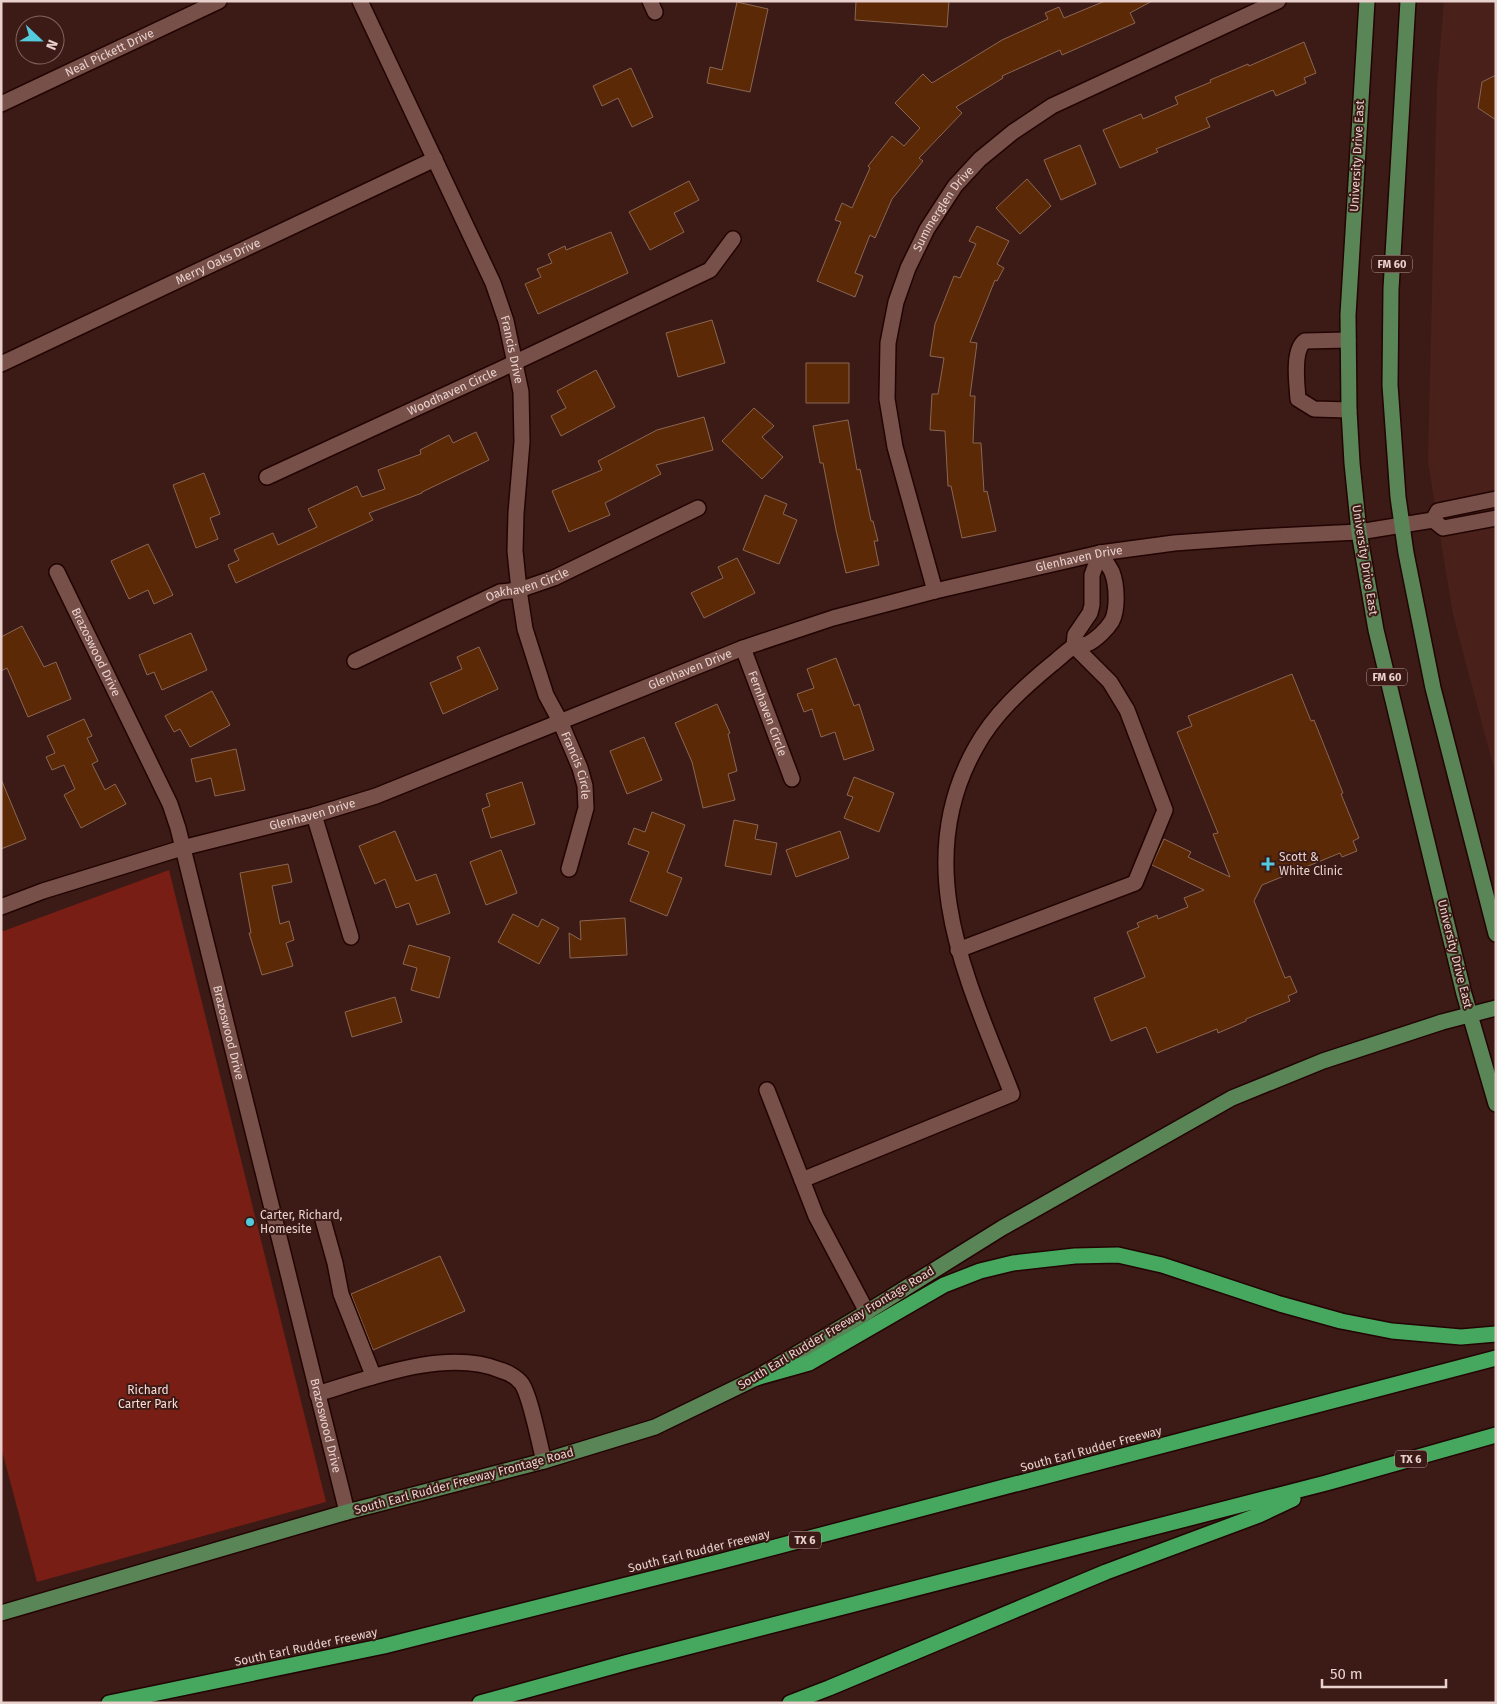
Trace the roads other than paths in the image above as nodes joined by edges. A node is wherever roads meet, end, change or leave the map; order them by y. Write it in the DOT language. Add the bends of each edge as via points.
graph roads {
  1 [pos="219,1"];
  2 [pos="360,1"];
  3 [pos="1278,1"];
  4 [pos="1366,1"];
  5 [pos="1408,1"];
  6 [pos="1,104"];
  7 [pos="435,159"];
  8 [pos="733,239"];
  9 [pos="1348,340"];
  10 [pos="515,363"];
  11 [pos="1,364"];
  12 [pos="1349,410"];
  13 [pos="267,477"];
  14 [pos="1496,498"];
  15 [pos="698,508"];
  16 [pos="1496,518"];
  17 [pos="1434,520"];
  18 [pos="1401,526"];
  19 [pos="1359,532"];
  20 [pos="1100,553"];
  21 [pos="57,572"];
  22 [pos="519,590"];
  23 [pos="935,591"];
  24 [pos="1074,646"];
  25 [pos="743,648"];
  26 [pos="355,661"];
  27 [pos="560,721"];
  28 [pos="792,779"];
  29 [pos="314,815"];
  30 [pos="182,848"];
  31 [pos="569,869"];
  32 [pos="1484,893"];
  33 [pos="1,907"];
  34 [pos="1496,915"];
  35 [pos="1496,934"];
  36 [pos="351,937"];
  37 [pos="958,950"];
  38 [pos="1496,1008"];
  39 [pos="1470,1015"];
  40 [pos="767,1090"];
  41 [pos="1496,1104"];
  42 [pos="802,1180"];
  43 [pos="323,1220"];
  44 [pos="867,1312"];
  45 [pos="1496,1334"];
  46 [pos="1496,1358"];
  47 [pos="372,1377"];
  48 [pos="756,1378"];
  49 [pos="318,1394"];
  50 [pos="1496,1434"];
  51 [pos="544,1461"];
  52 [pos="1326,1483"];
  53 [pos="347,1512"];
  54 [pos="1,1613"];
  55 [pos="109,1703"];
  56 [pos="480,1703"];
  57 [pos="790,1703"];
  1 -- 6 [label="street, Neal Pickett Drive"];
  2 -- 7 [label="street, Francis Drive"];
  3 -- 23 [label="street, Summerglen Drive" via="1052,106 980,159 955,186 927,229 896,302 888,343 888,399 895,446"];
  4 -- 9 [label="main road, University Drive East / FM 60"];
  5 -- 18 [label="main road, FM 60" via="1391,297 1390,386"];
  7 -- 10 [label="street, Francis Drive" via="494,284"];
  7 -- 11 [label="street, Merry Oaks Drive"];
  8 -- 10 [label="street, Woodhaven Circle" via="710,270"];
  9 -- 12 [label="main road, University Drive East / FM 60"];
  9 -- 12 [label="street" via="1305,341 1298,350 1297,360 1298,399 1314,409"];
  10 -- 13 [label="street, Woodhaven Circle"];
  10 -- 22 [label="street, Francis Drive" via="521,392 522,442 515,551"];
  12 -- 19 [label="main road, University Drive East / FM 60"];
  14 -- 17 [label="street" via="1438,511"];
  15 -- 22 [label="street, Oakhaven Circle" via="554,578"];
  16 -- 17 [label="street" via="1443,528"];
  17 -- 18 [label="street, Glenhaven Drive"];
  18 -- 19 [label="street, Glenhaven Drive"];
  18 -- 32 [label="main road, FM 60" via="1433,688"];
  19 -- 20 [label="street, Glenhaven Drive" via="1257,536"];
  19 -- 39 [label="main road, University Drive East / FM 60" via="1376,630"];
  20 -- 23 [label="street, Glenhaven Drive"];
  20 -- 24 [label="street" via="1092,574 1090,613 1075,635"];
  20 -- 24 [label="street" via="1112,573 1117,600 1115,611 1112,620 1094,640"];
  21 -- 30 [label="street, Brazoswood Drive" via="170,804"];
  22 -- 26 [label="street, Oakhaven Circle" via="500,592"];
  22 -- 27 [label="street, Francis Drive" via="525,629 537,671"];
  23 -- 25 [label="street, Glenhaven Drive" via="833,618"];
  24 -- 37 [label="street" via="1006,705 976,747 954,794 945,856 946,883"];
  24 -- 37 [label="street" via="1110,682 1124,704 1165,810 1135,883"];
  25 -- 27 [label="street, Glenhaven Drive"];
  25 -- 28 [label="street, Fernhaven Circle"];
  27 -- 29 [label="street, Glenhaven Drive" via="376,796"];
  27 -- 31 [label="street, Francis Circle" via="580,768 586,808"];
  29 -- 30 [label="street, Glenhaven Drive"];
  29 -- 36 [label="street"];
  30 -- 33 [label="street, Glenhaven Drive"];
  30 -- 49 [label="street, Brazoswood Drive"];
  32 -- 34 [label="main road"];
  32 -- 35 [label="main road, FM 60"];
  37 -- 42 [label="street" via="1012,1094"];
  38 -- 39 [label="main road, South Earl Rudder Freeway Frontage Road"];
  39 -- 41 [label="main road, University Drive East / FM 60"];
  39 -- 44 [label="main road, South Earl Rudder Freeway Frontage Road" via="1323,1061 1232,1098 1002,1228"];
  40 -- 42 [label="street"];
  42 -- 44 [label="street" via="827,1238"];
  43 -- 47 [label="street" via="341,1294"];
  44 -- 48 [label="main road, South Earl Rudder Freeway Frontage Road"];
  45 -- 48 [label="highway" via="1461,1337 1392,1331 1280,1304 1162,1265 1118,1255 1075,1256 1013,1263 944,1285 809,1363"];
  46 -- 55 [label="highway, South Earl Rudder Freeway / TX 6" via="722,1561 394,1643"];
  47 -- 49 [label="street"];
  47 -- 51 [label="street" via="446,1362 494,1367 508,1373 522,1384"];
  48 -- 51 [label="main road, South Earl Rudder Freeway Frontage Road" via="654,1427"];
  49 -- 53 [label="street, Brazoswood Drive"];
  50 -- 52 [label="highway, TX 6"];
  51 -- 53 [label="main road, South Earl Rudder Freeway Frontage Road"];
  52 -- 56 [label="highway, TX 6"];
  52 -- 57 [label="highway" via="1259,1515 1106,1572"];
  53 -- 54 [label="main road, South Earl Rudder Freeway Frontage Road"];
}
